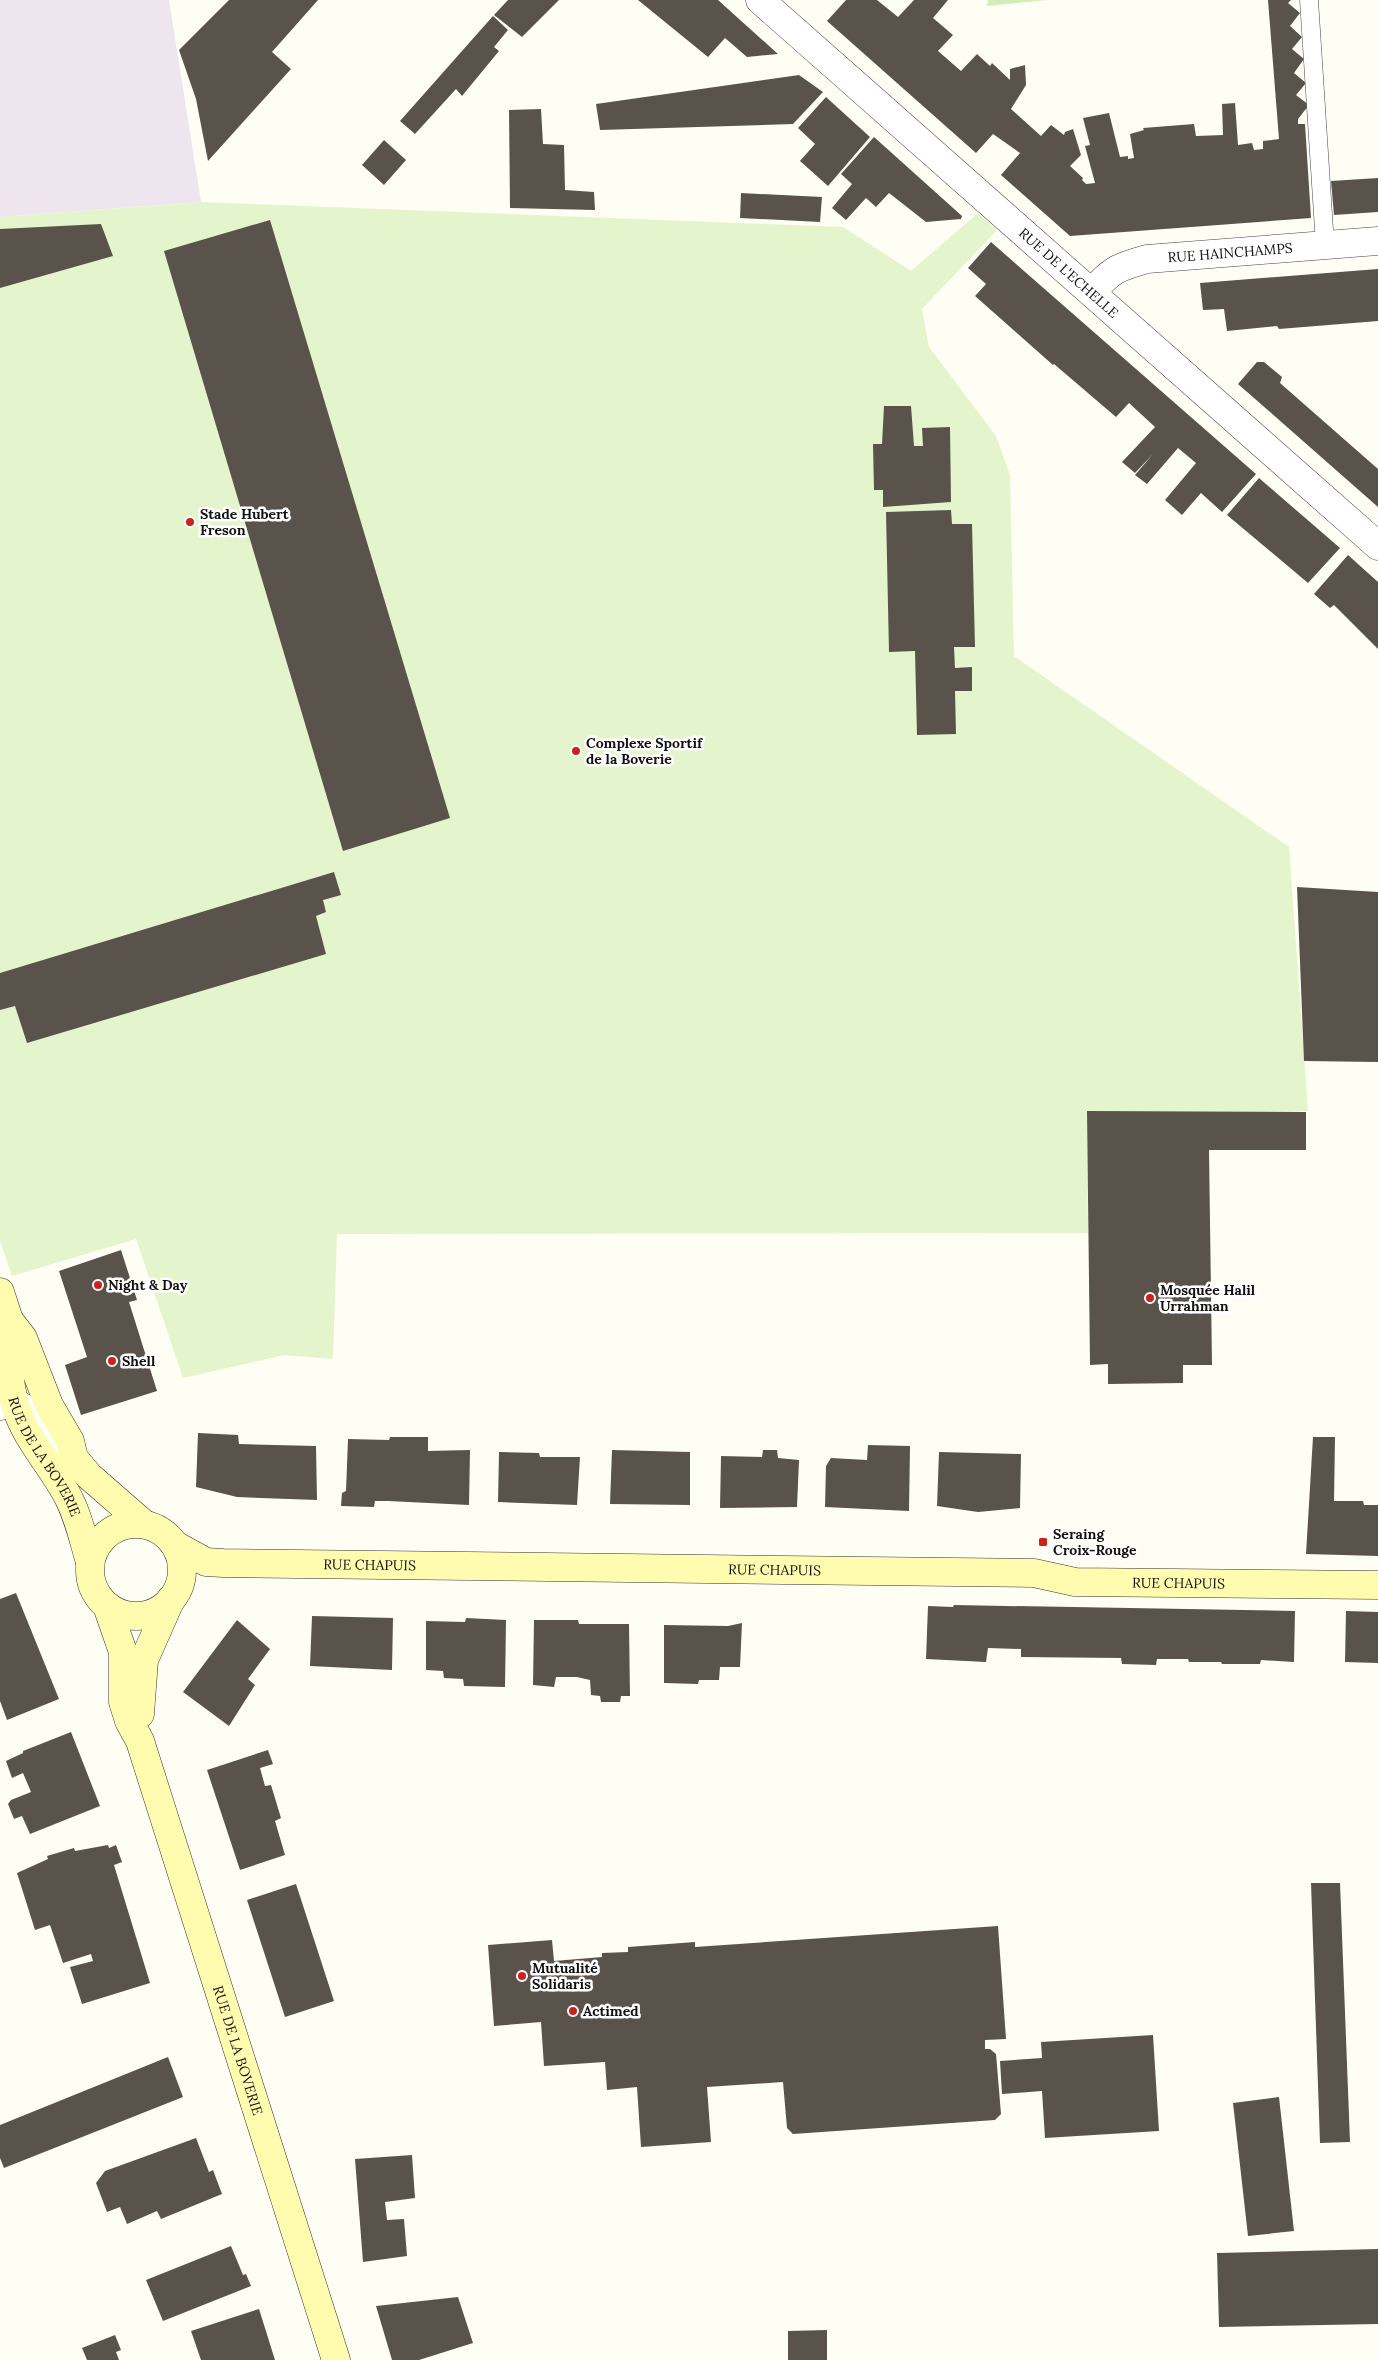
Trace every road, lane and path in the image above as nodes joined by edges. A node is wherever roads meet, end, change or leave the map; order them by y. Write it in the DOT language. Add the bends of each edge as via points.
graph roads {
  1 [pos="760,0"];
  2 [pos="1309,0"];
  3 [pos="1378,241"];
  4 [pos="1325,246"];
  5 [pos="1092,292"];
  6 [pos="1378,546"];
  7 [pos="0,1292"];
  8 [pos="9,1320"];
  9 [pos="7,1404"];
  10 [pos="74,1458"];
  11 [pos="144,1524"];
  12 [pos="175,1545"];
  13 [pos="90,1562"];
  14 [pos="1378,1585"];
  15 [pos="172,1599"];
  16 [pos="107,1606"];
  17 [pos="140,1741"];
  18 [pos="336,2360"];
  1 -- 5 [label="street, RUE DE L'ECHELLE"];
  2 -- 4 [label="lane"];
  3 -- 4 [label="street, RUE HAINCHAMPS"];
  4 -- 5 [label="street, RUE HAINCHAMPS" via="1147,259 1109,272"];
  5 -- 6 [label="street, RUE DE L'ECHELLE"];
  7 -- 8 [label="street, RUE DE LA BOVERIE"];
  8 -- 9 [label="street, RUE DE LA BOVERIE"];
  8 -- 10 [label="street, RUE DE LA BOVERIE" via="23,1338 49,1405 70,1441"];
  9 -- 10 [label="street" via="36,1416 56,1448"];
  9 -- 13 [label="street, RUE DE LA BOVERIE" via="67,1493"];
  10 -- 11 [label="street, RUE DE LA BOVERIE"];
  11 -- 12 [label="street" via="156,1528"];
  11 -- 13 [label="street" via="112,1530 97,1544"];
  12 -- 14 [label="street, RUE CHAPUIS" via="206,1562 223,1563 1034,1573 1075,1582"];
  12 -- 15 [label="street" via="182,1572"];
  13 -- 16 [label="street" via="90,1578 96,1594"];
  15 -- 16 [label="street" via="148,1615 126,1614"];
  15 -- 17 [label="street, RUE DE LA BOVERIE" via="144,1660"];
  16 -- 17 [label="street, RUE DE LA BOVERIE" via="123,1652 123,1702"];
  17 -- 18 [label="street, RUE DE LA BOVERIE"];
}
